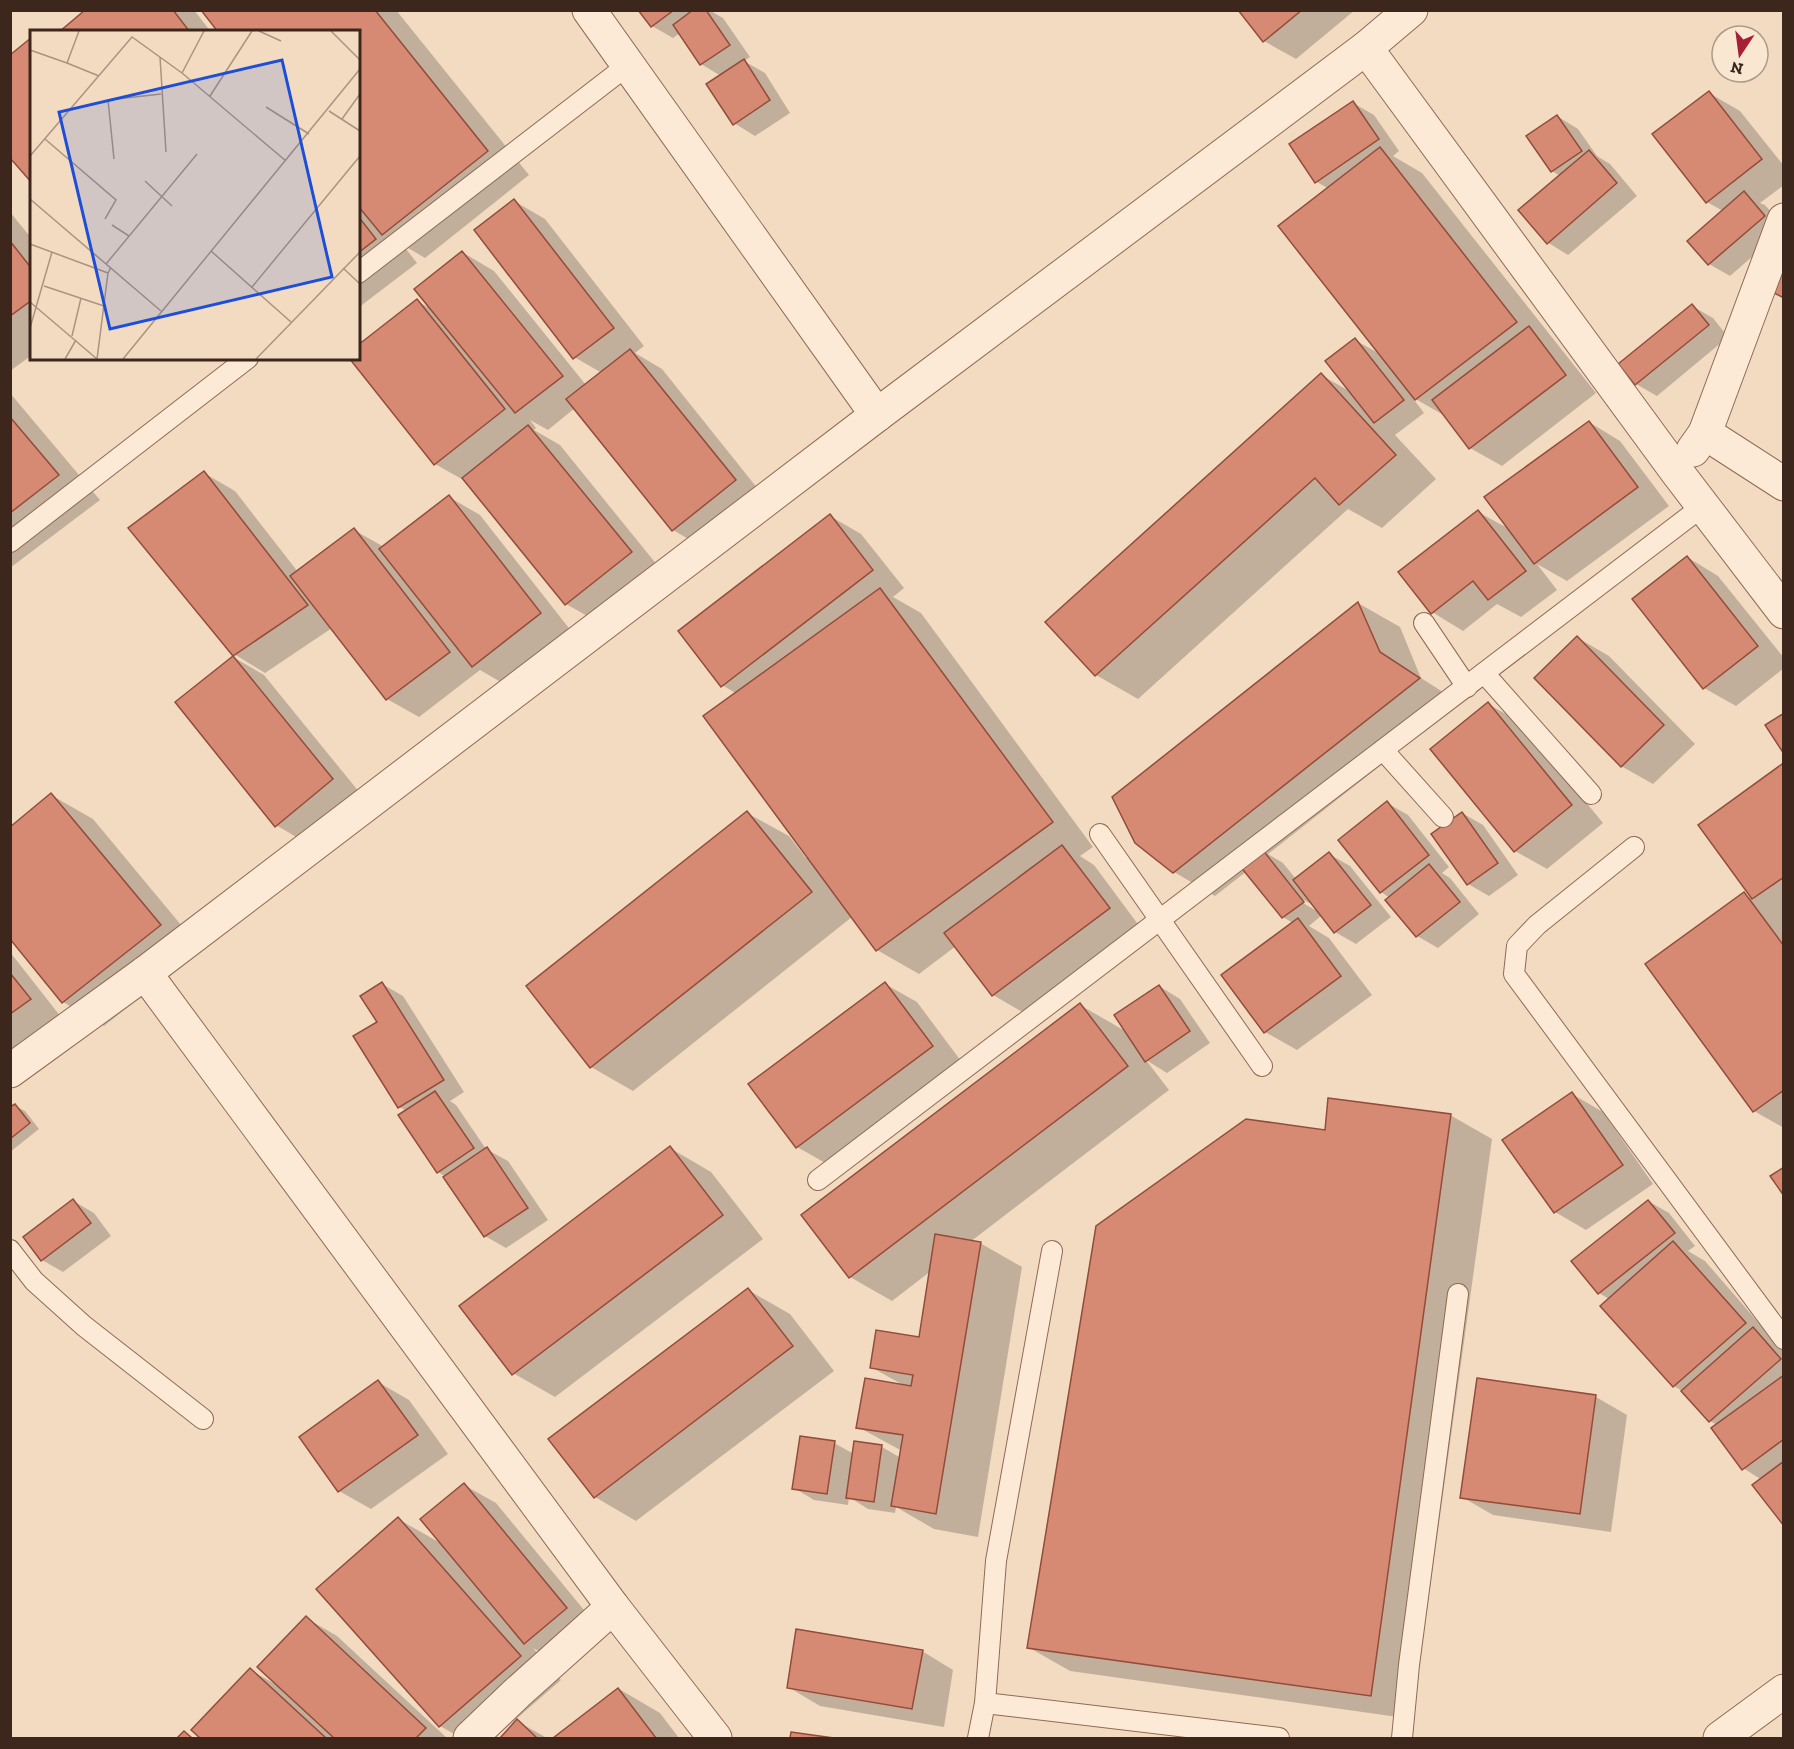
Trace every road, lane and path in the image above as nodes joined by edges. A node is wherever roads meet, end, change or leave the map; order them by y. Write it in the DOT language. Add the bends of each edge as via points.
graph roads {
  1 [pos="589,10"];
  2 [pos="1411,10"];
  3 [pos="1366,48"];
  4 [pos="628,65"];
  5 [pos="1784,220"];
  6 [pos="360,271"];
  7 [pos="245,360"];
  8 [pos="877,415"];
  9 [pos="1704,433"];
  10 [pos="1677,472"];
  11 [pos="1784,484"];
  12 [pos="1703,506"];
  13 [pos="10,542"];
  14 [pos="1784,612"];
  15 [pos="1424,623"];
  16 [pos="1484,673"];
  17 [pos="1467,687"];
  18 [pos="1383,750"];
  19 [pos="1591,794"];
  20 [pos="1443,817"];
  21 [pos="1100,834"];
  22 [pos="1634,847"];
  23 [pos="1161,919"];
  24 [pos="145,973"];
  25 [pos="1262,1066"];
  26 [pos="10,1071"];
  27 [pos="818,1180"];
  28 [pos="10,1250"];
  29 [pos="1052,1251"];
  30 [pos="1458,1294"];
  31 [pos="1784,1339"];
  32 [pos="203,1419"];
  33 [pos="613,1607"];
  34 [pos="1784,1691"];
  35 [pos="985,1703"];
  36 [pos="470,1738"];
  37 [pos="715,1738"];
  38 [pos="978,1738"];
  39 [pos="1279,1738"];
  40 [pos="1402,1738"];
  41 [pos="1720,1738"];
  1 -- 4 [label="street"];
  2 -- 3 [label="street"];
  3 -- 8 [label="street"];
  3 -- 10 [label="street"];
  4 -- 6 [label="lane"];
  4 -- 8 [label="street"];
  5 -- 9 [label="street"];
  7 -- 13 [label="lane"];
  8 -- 24 [label="street"];
  9 -- 10 [label="street"];
  9 -- 11 [label="street"];
  10 -- 12 [label="street"];
  12 -- 14 [label="street"];
  12 -- 16 [label="lane"];
  15 -- 17 [label="lane"];
  16 -- 17 [label="lane"];
  16 -- 19 [label="lane"];
  17 -- 18 [label="lane"];
  18 -- 20 [label="lane"];
  18 -- 23 [label="lane"];
  21 -- 23 [label="lane"];
  22 -- 31 [label="lane" via="1516,946 1514,974"];
  23 -- 25 [label="lane"];
  23 -- 27 [label="lane"];
  24 -- 26 [label="street"];
  24 -- 33 [label="street"];
  28 -- 32 [label="lane" via="34,1281 84,1326"];
  29 -- 35 [label="lane" via="996,1561"];
  30 -- 40 [label="lane"];
  33 -- 36 [label="street"];
  33 -- 37 [label="street"];
  34 -- 41 [label="street"];
  35 -- 38 [label="lane"];
  35 -- 39 [label="lane"];
}
